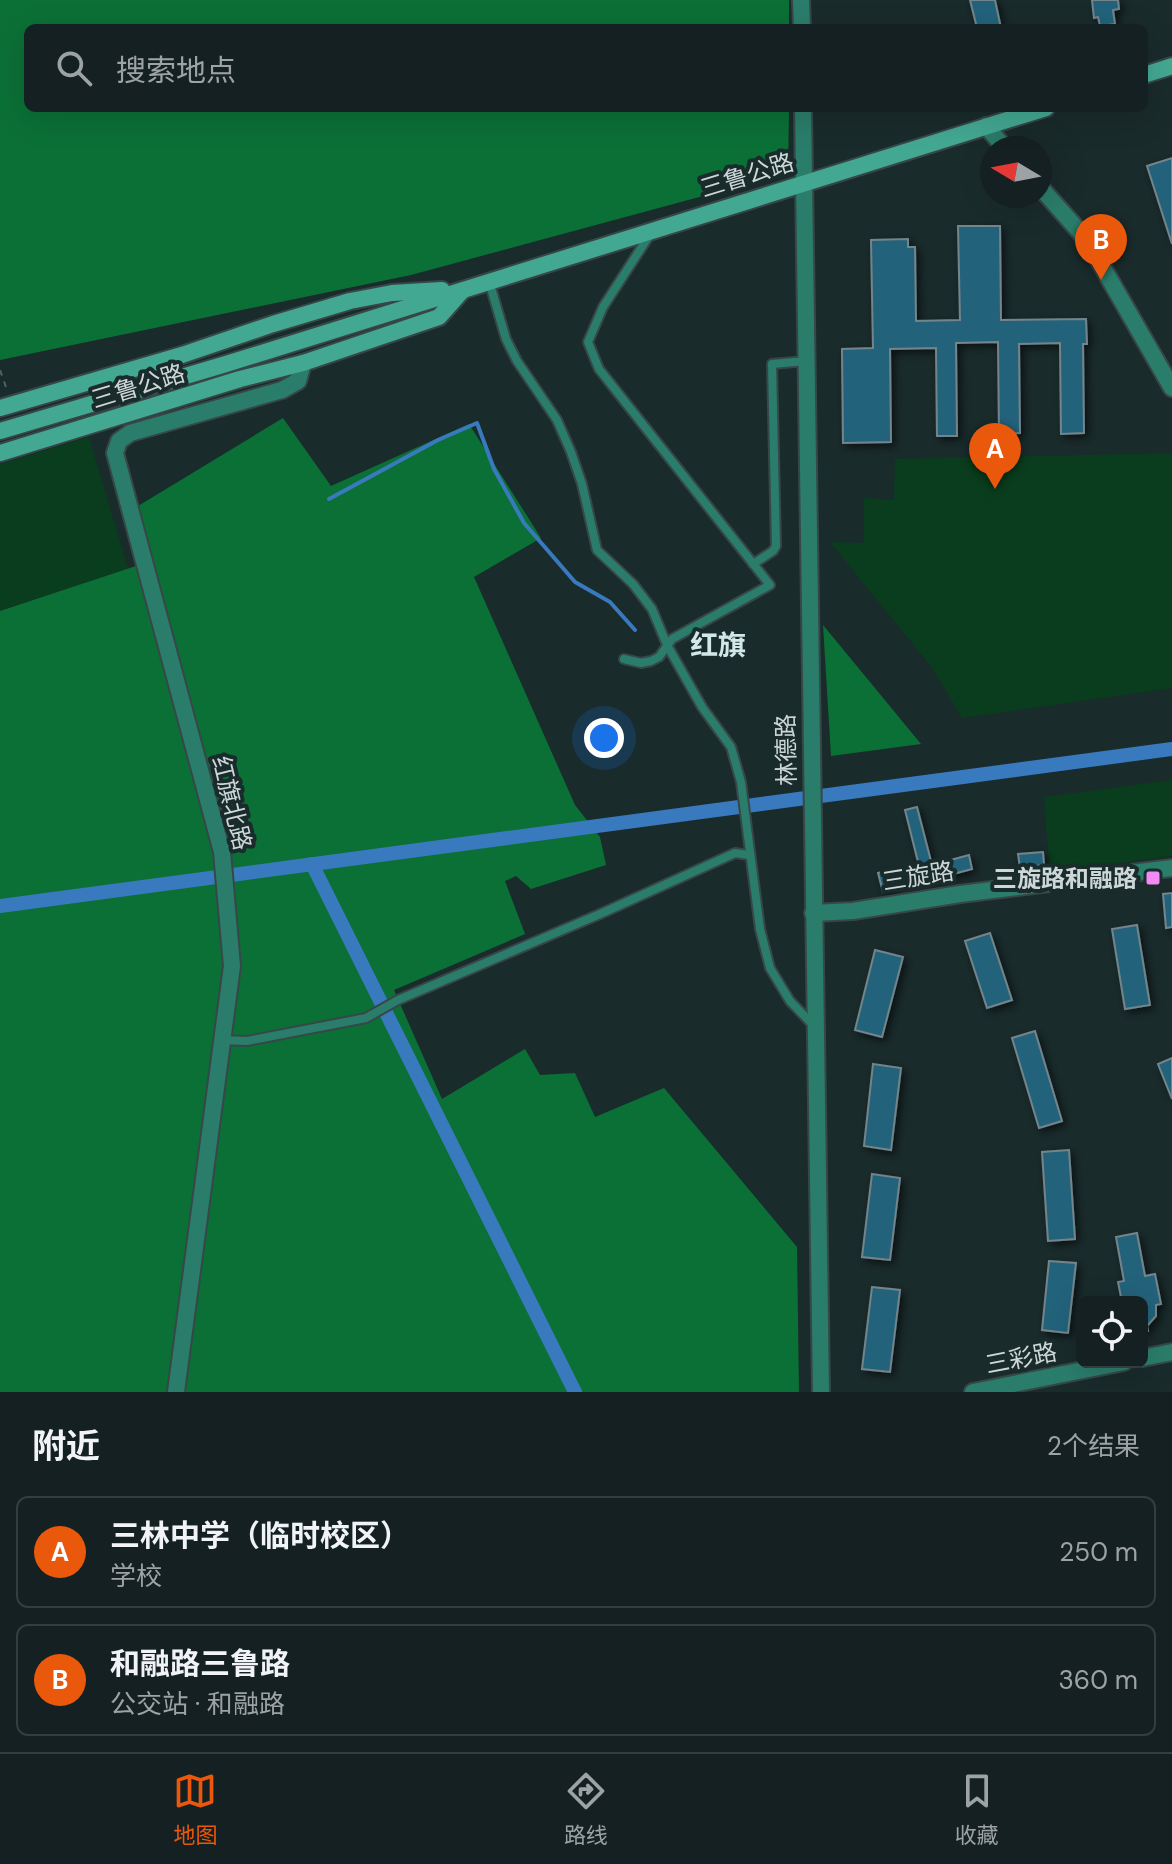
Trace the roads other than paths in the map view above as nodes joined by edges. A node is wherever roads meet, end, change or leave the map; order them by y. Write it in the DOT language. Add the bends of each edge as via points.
graph roads {
  1 [pos="801,0"];
  2 [pos="802,24"];
  3 [pos="1172,66"];
  4 [pos="1148,74"];
  5 [pos="803,112"];
  6 [pos="1033,112"];
  7 [pos="986,126"];
  8 [pos="995,136"];
  9 [pos="804,183"];
  10 [pos="1052,201"];
  11 [pos="652,230"];
  12 [pos="489,281"];
  13 [pos="463,289"];
  14 [pos="806,361"];
  15 [pos="303,363"];
  16 [pos="1172,388"];
  17 [pos="0,408"];
  18 [pos="0,431"];
  19 [pos="0,453"];
  20 [pos="753,564"];
  21 [pos="667,645"];
  22 [pos="624,659"];
  23 [pos="749,855"];
  24 [pos="1172,868"];
  25 [pos="813,913"];
  26 [pos="815,1027"];
  27 [pos="221,1040"];
  28 [pos="1172,1352"];
  29 [pos="1148,1357"];
  30 [pos="1094,1368"];
  31 [pos="176,1392"];
  32 [pos="821,1392"];
  33 [pos="973,1392"];
  1 -- 2 [label="street"];
  3 -- 4 [label="main road"];
  5 -- 9 [label="street, 林德路"];
  6 -- 7 [label="main road, 三鲁公路"];
  7 -- 8 [label="street"];
  7 -- 9 [label="main road, 三鲁公路"];
  9 -- 11 [label="main road, 三鲁公路"];
  9 -- 14 [label="street, 林德路"];
  10 -- 16 [label="street" via="1087,240"];
  11 -- 12 [label="main road, 三鲁公路"];
  11 -- 20 [label="lane" via="609,296 588,342 599,369"];
  12 -- 13 [label="main road, 三鲁公路"];
  12 -- 21 [label="lane" via="506,339 571,452 597,550 652,609"];
  13 -- 15 [label="main road, 三鲁公路" via="439,317"];
  13 -- 17 [label="main road, 三鲁公路" via="350,301"];
  13 -- 18 [label="main road, 三鲁公路"];
  14 -- 20 [label="lane" via="772,364 776,546"];
  14 -- 25 [label="street, 林德路"];
  15 -- 19 [label="main road, 三鲁公路"];
  15 -- 27 [label="street, 红旗北路" via="298,381 282,390 130,433 115,453 222,852 232,966"];
  20 -- 21 [label="lane" via="770,585"];
  21 -- 22 [label="lane" via="651,661"];
  21 -- 23 [label="lane" via="731,747 741,782"];
  23 -- 26 [label="lane" via="770,968 790,1001"];
  23 -- 27 [label="lane" via="735,853 366,1018 247,1041"];
  24 -- 25 [label="street, 三旋路"];
  25 -- 26 [label="street, 林德路"];
  26 -- 32 [label="street, 林德路"];
  27 -- 31 [label="street, 红旗北路"];
  28 -- 29 [label="street"];
  30 -- 33 [label="street, 三彩路"];
}
